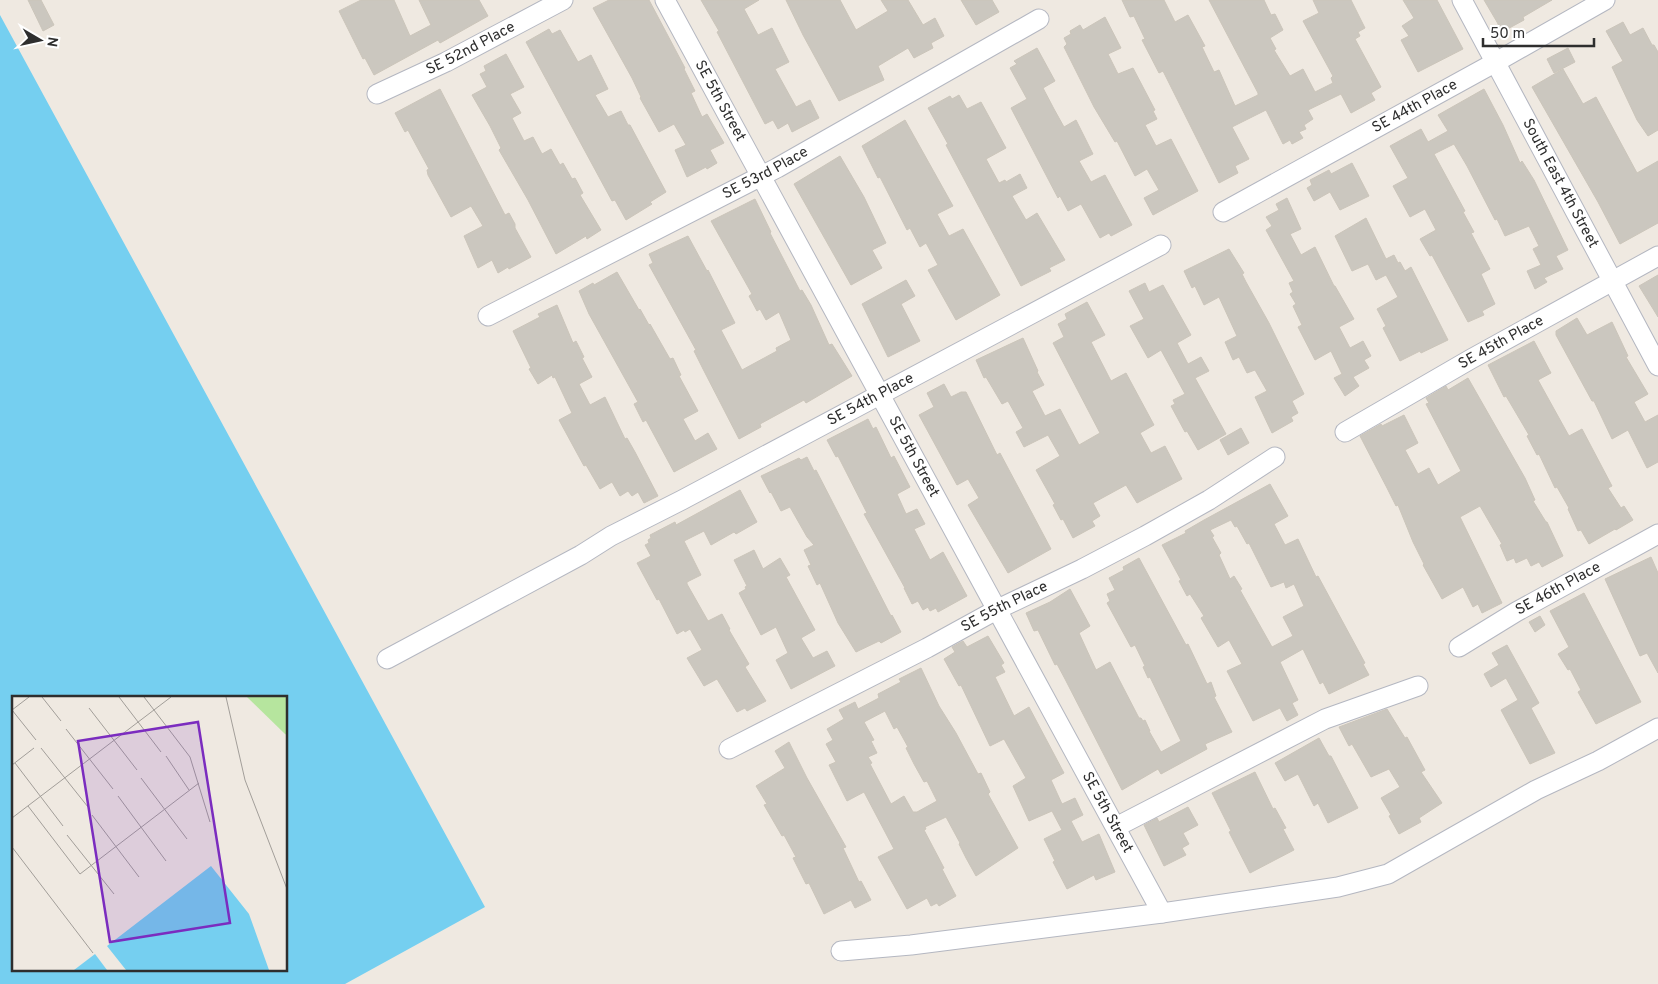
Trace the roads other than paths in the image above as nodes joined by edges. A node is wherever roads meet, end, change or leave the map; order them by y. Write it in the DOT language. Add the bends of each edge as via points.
graph roads {
  1 [pos="563,0"];
  2 [pos="666,0"];
  3 [pos="1462,0"];
  4 [pos="1605,0"];
  5 [pos="1039,19"];
  6 [pos="1496,62"];
  7 [pos="377,94"];
  8 [pos="762,176"];
  9 [pos="1222,212"];
  10 [pos="1161,245"];
  11 [pos="1658,256"];
  12 [pos="1613,280"];
  13 [pos="488,316"];
  14 [pos="1658,366"];
  15 [pos="880,393"];
  16 [pos="1345,432"];
  17 [pos="1275,457"];
  18 [pos="1658,534"];
  19 [pos="998,609"];
  20 [pos="1459,647"];
  21 [pos="387,659"];
  22 [pos="1418,686"];
  23 [pos="1658,728"];
  24 [pos="728,749"];
  25 [pos="1116,827"];
  26 [pos="1162,913"];
  27 [pos="841,950"];
  1 -- 7 [label="street, SE 52nd Place" via="446,62"];
  2 -- 8 [label="street, SE 5th Street"];
  3 -- 6 [label="street, South East 4th Street"];
  4 -- 6 [label="street, SE 44th Place"];
  5 -- 8 [label="street, SE 53rd Place"];
  6 -- 9 [label="street, SE 44th Place"];
  6 -- 12 [label="street, South East 4th Street"];
  8 -- 13 [label="street, SE 53rd Place"];
  8 -- 15 [label="street, SE 5th Street"];
  10 -- 15 [label="street, SE 54th Place"];
  11 -- 12 [label="street, SE 45th Place"];
  12 -- 14 [label="street, South East 4th Street"];
  12 -- 16 [label="street, SE 45th Place"];
  15 -- 19 [label="street, SE 5th Street"];
  15 -- 21 [label="street, SE 54th Place"];
  17 -- 19 [label="street, SE 55th Place" via="1145,536"];
  18 -- 20 [label="street, SE 46th Place"];
  19 -- 24 [label="street, SE 55th Place"];
  19 -- 25 [label="street, SE 5th Street"];
  22 -- 25 [label="street" via="1325,719"];
  23 -- 26 [label="street" via="1536,790 1388,874 1338,887"];
  25 -- 26 [label="street, SE 5th Street"];
  26 -- 27 [label="street" via="911,945"];
}
